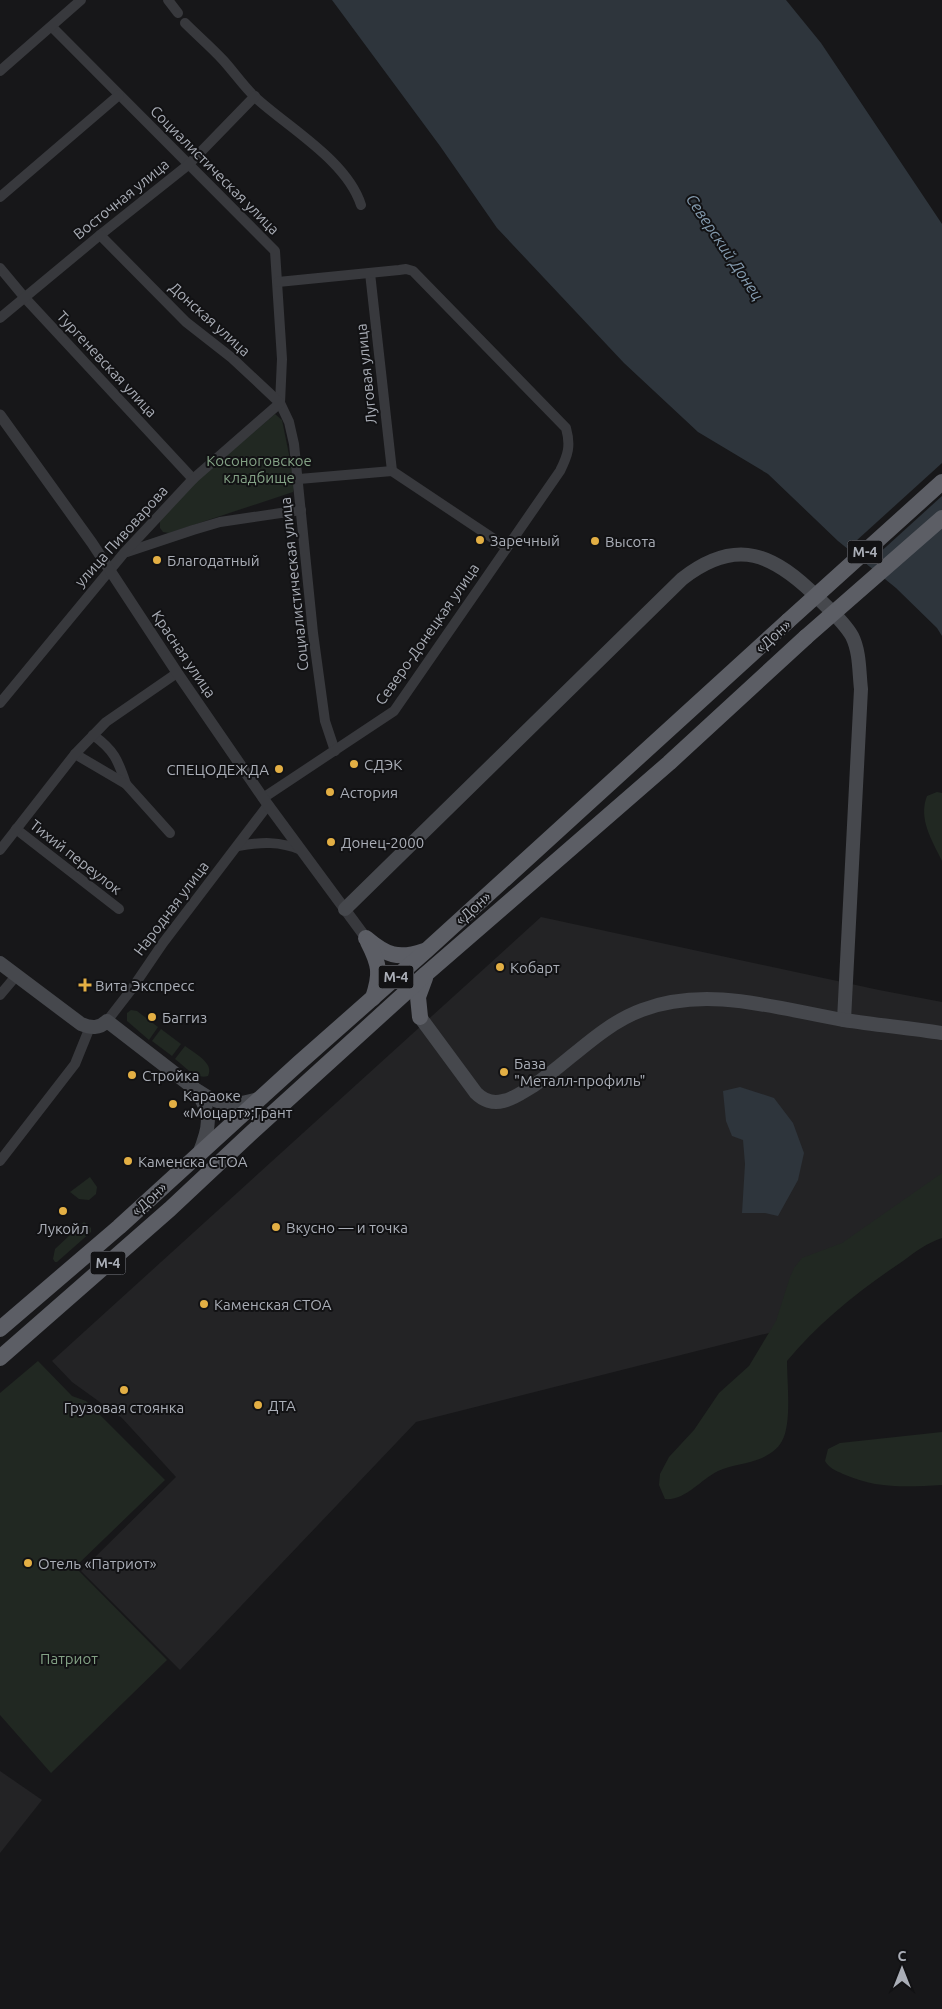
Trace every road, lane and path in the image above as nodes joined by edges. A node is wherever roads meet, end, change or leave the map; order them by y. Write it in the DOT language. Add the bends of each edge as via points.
graph roads {
  1 [pos="81,0"];
  2 [pos="168,0"];
  3 [pos="178,13"];
  4 [pos="185,24"];
  5 [pos="52,27"];
  6 [pos="0,71"];
  7 [pos="119,96"];
  8 [pos="255,96"];
  9 [pos="188,165"];
  10 [pos="0,196"];
  11 [pos="361,205"];
  12 [pos="100,235"];
  13 [pos="0,268"];
  14 [pos="370,273"];
  15 [pos="278,282"];
  16 [pos="25,298"];
  17 [pos="0,318"];
  18 [pos="280,403"];
  19 [pos="0,415"];
  20 [pos="392,471"];
  21 [pos="193,479"];
  22 [pos="298,479"];
  23 [pos="942,482"];
  24 [pos="301,510"];
  25 [pos="942,518"];
  26 [pos="506,547"];
  27 [pos="124,553"];
  28 [pos="110,569"];
  29 [pos="178,673"];
  30 [pos="0,703"];
  31 [pos="93,735"];
  32 [pos="335,751"];
  33 [pos="75,754"];
  34 [pos="126,784"];
  35 [pos="265,802"];
  36 [pos="16,829"];
  37 [pos="170,833"];
  38 [pos="238,846"];
  39 [pos="0,850"];
  40 [pos="301,850"];
  41 [pos="119,909"];
  42 [pos="345,909"];
  43 [pos="366,938"];
  44 [pos="428,950"];
  45 [pos="0,963"];
  46 [pos="426,974"];
  47 [pos="16,976"];
  48 [pos="0,995"];
  49 [pos="373,998"];
  50 [pos="384,1014"];
  51 [pos="420,1017"];
  52 [pos="844,1020"];
  53 [pos="99,1025"];
  54 [pos="942,1033"];
  55 [pos="196,1089"];
  56 [pos="262,1098"];
  57 [pos="199,1155"];
  58 [pos="0,1161"];
  59 [pos="0,1329"];
  60 [pos="0,1358"];
  1 -- 5 [label="street"];
  2 -- 3 [label="street"];
  4 -- 8 [label="street"];
  5 -- 6 [label="street"];
  5 -- 7 [label="street, Социалистическая улица"];
  7 -- 9 [label="street, Социалистическая улица"];
  7 -- 10 [label="street"];
  8 -- 9 [label="street, Восточная улица"];
  8 -- 11 [label="street" via="335,165 357,192"];
  9 -- 12 [label="street, Восточная улица"];
  9 -- 15 [label="street, Социалистическая улица" via="271,246 276,257"];
  12 -- 16 [label="street, Восточная улица"];
  12 -- 18 [label="street, Донская улица" via="186,322 232,358"];
  13 -- 16 [label="street, Тургеневская улица"];
  14 -- 15 [label="street"];
  14 -- 20 [label="street, Луговая улица"];
  14 -- 26 [label="street, Северо-Донецкая улица" via="409,270 416,273 566,428 569,451 560,471"];
  15 -- 18 [label="street, Социалистическая улица" via="282,359"];
  16 -- 17 [label="street, Восточная улица"];
  16 -- 21 [label="street, Тургеневская улица"];
  18 -- 21 [label="street, улица Пивоварова"];
  18 -- 22 [label="street, Социалистическая улица" via="289,422"];
  19 -- 28 [label="street, Красная улица"];
  20 -- 22 [label="street"];
  20 -- 26 [label="street"];
  21 -- 27 [label="street, улица Пивоварова"];
  22 -- 24 [label="street, Социалистическая улица"];
  23 -- 44 [label="highway, «Дон» / М-4, bridge"];
  24 -- 27 [label="street" via="220,522"];
  24 -- 32 [label="street, Социалистическая улица" via="325,721"];
  25 -- 46 [label="highway, «Дон» / М-4, bridge" via="669,763"];
  26 -- 32 [label="street, Северо-Донецкая улица" via="394,711"];
  27 -- 28 [label="street, улица Пивоварова"];
  28 -- 29 [label="street, Красная улица"];
  28 -- 30 [label="street, улица Пивоварова"];
  29 -- 31 [label="street, Тихий переулок" via="119,711"];
  29 -- 35 [label="street, Красная улица"];
  31 -- 33 [label="street, Тихий переулок"];
  31 -- 34 [label="street" via="112,751"];
  32 -- 35 [label="street, Северо-Донецкая улица"];
  33 -- 34 [label="street"];
  33 -- 36 [label="street, Тихий переулок"];
  34 -- 37 [label="street"];
  35 -- 38 [label="street, Народная улица"];
  35 -- 40 [label="street, Красная улица"];
  36 -- 39 [label="street, Тихий переулок"];
  36 -- 41 [label="street, Тихий переулок"];
  38 -- 40 [label="street" via="272,843"];
  38 -- 53 [label="street, Народная улица" via="131,990"];
  40 -- 42 [label="street, Красная улица"];
  42 -- 43 [label="street, Красная улица"];
  42 -- 52 [label="main road" via="682,579 708,562 735,555 751,555 779,565 802,582 844,624 857,654 861,689"];
  43 -- 44 [label="highway" via="378,949 394,955 413,955"];
  43 -- 49 [label="highway" via="378,964 378,984"];
  44 -- 49 [label="highway, «Дон» / М-4"];
  45 -- 47 [label="main road"];
  46 -- 50 [label="highway, «Дон» / М-4"];
  46 -- 51 [label="highway" via="418,998"];
  47 -- 48 [label="street"];
  47 -- 53 [label="main road" via="73,1019"];
  49 -- 56 [label="highway, «Дон» / М-4"];
  50 -- 51 [label="highway" via="403,1009"];
  50 -- 60 [label="highway, «Дон» / М-4"];
  51 -- 52 [label="main road" via="476,1093 482,1099 502,1102 546,1077 625,1018 658,1004 715,999"];
  52 -- 54 [label="main road"];
  53 -- 55 [label="main road"];
  53 -- 58 [label="street, Народная улица" via="75,1064"];
  55 -- 56 [label="main road" via="224,1104"];
  55 -- 57 [label="main road" via="209,1118"];
  56 -- 57 [label="highway, «Дон» / М-4"];
  57 -- 59 [label="highway, «Дон» / М-4"];
}
